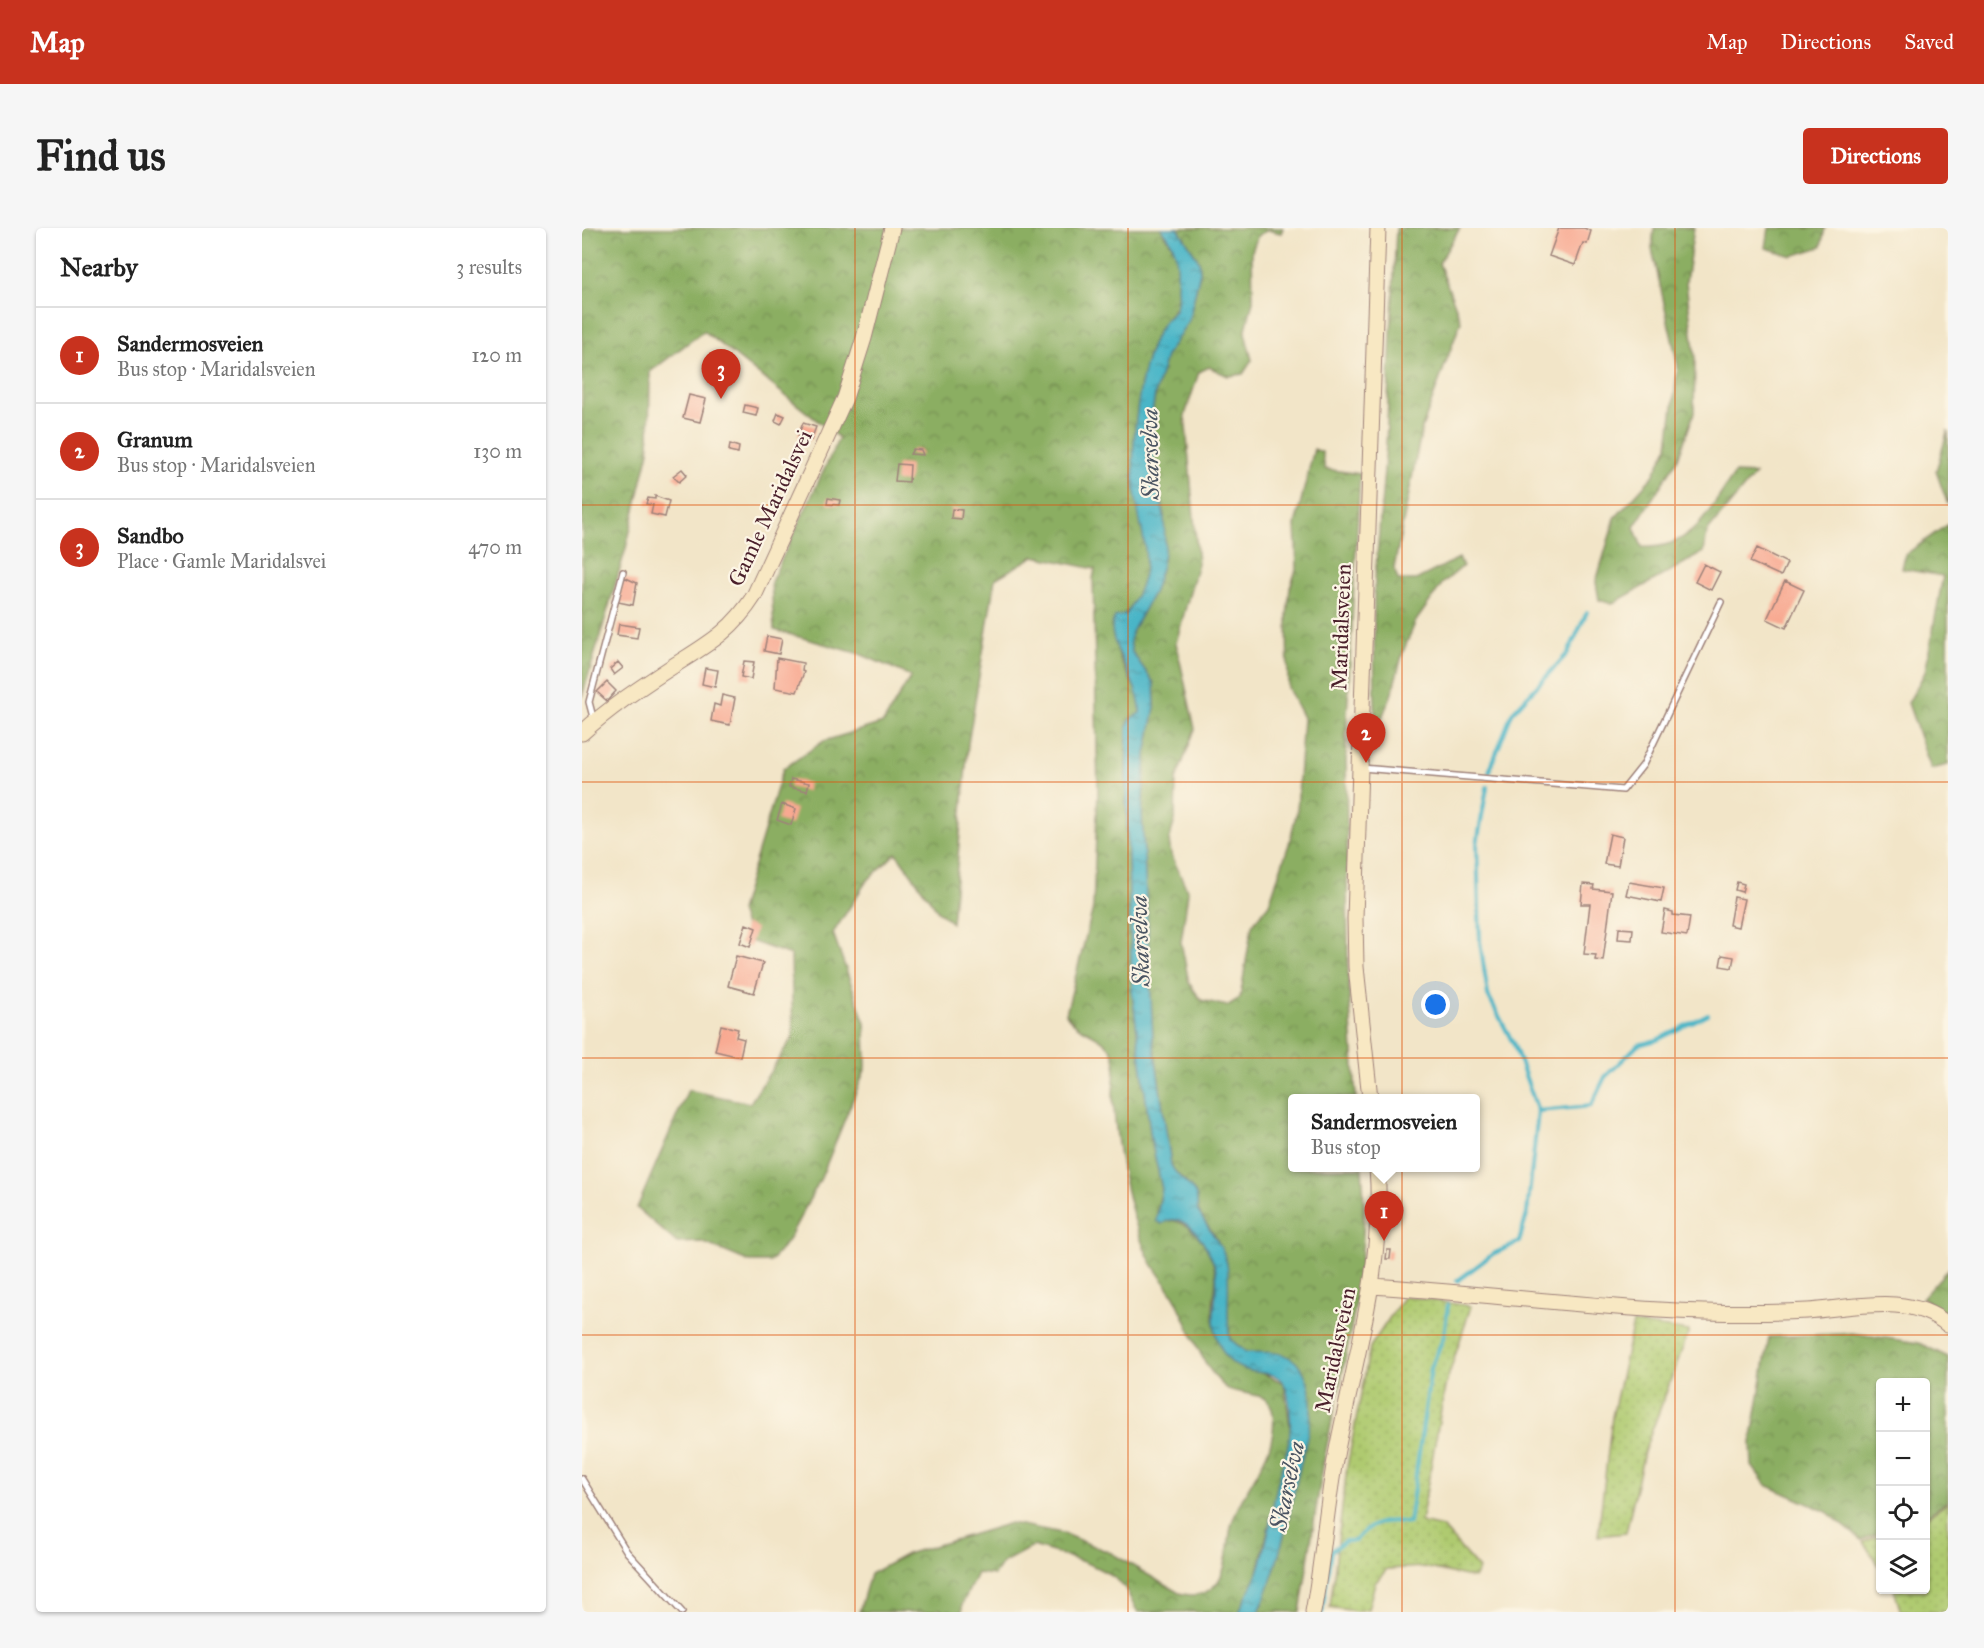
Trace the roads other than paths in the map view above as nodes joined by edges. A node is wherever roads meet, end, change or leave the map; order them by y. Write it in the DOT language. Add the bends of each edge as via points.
graph roads {
  1 [pos="892,228"];
  2 [pos="1378,228"];
  3 [pos="623,572"];
  4 [pos="1721,602"];
  5 [pos="595,722"];
  6 [pos="582,734"];
  7 [pos="1359,768"];
  8 [pos="1370,1094"];
  9 [pos="1377,1172"];
  10 [pos="1371,1286"];
  11 [pos="1948,1325"];
  12 [pos="582,1479"];
  13 [pos="682,1612"];
  14 [pos="1313,1612"];
  1 -- 5 [label="street, Gamle Maridalsvei" via="845,399 754,596 722,636"];
  2 -- 7 [label="street, Maridalsveien"];
  3 -- 5 [label="lane" via="589,702"];
  4 -- 7 [label="lane" via="1643,765 1623,790"];
  5 -- 6 [label="street, Gamle Maridalsvei"];
  7 -- 8 [label="street, Maridalsveien" via="1355,950"];
  9 -- 10 [label="street, Maridalsveien" via="1378,1213"];
  10 -- 11 [label="street" via="1696,1312 1753,1313 1891,1305 1926,1311"];
  10 -- 14 [label="street, Maridalsveien" via="1333,1472"];
  12 -- 13 [label="lane" via="627,1552"];
}
